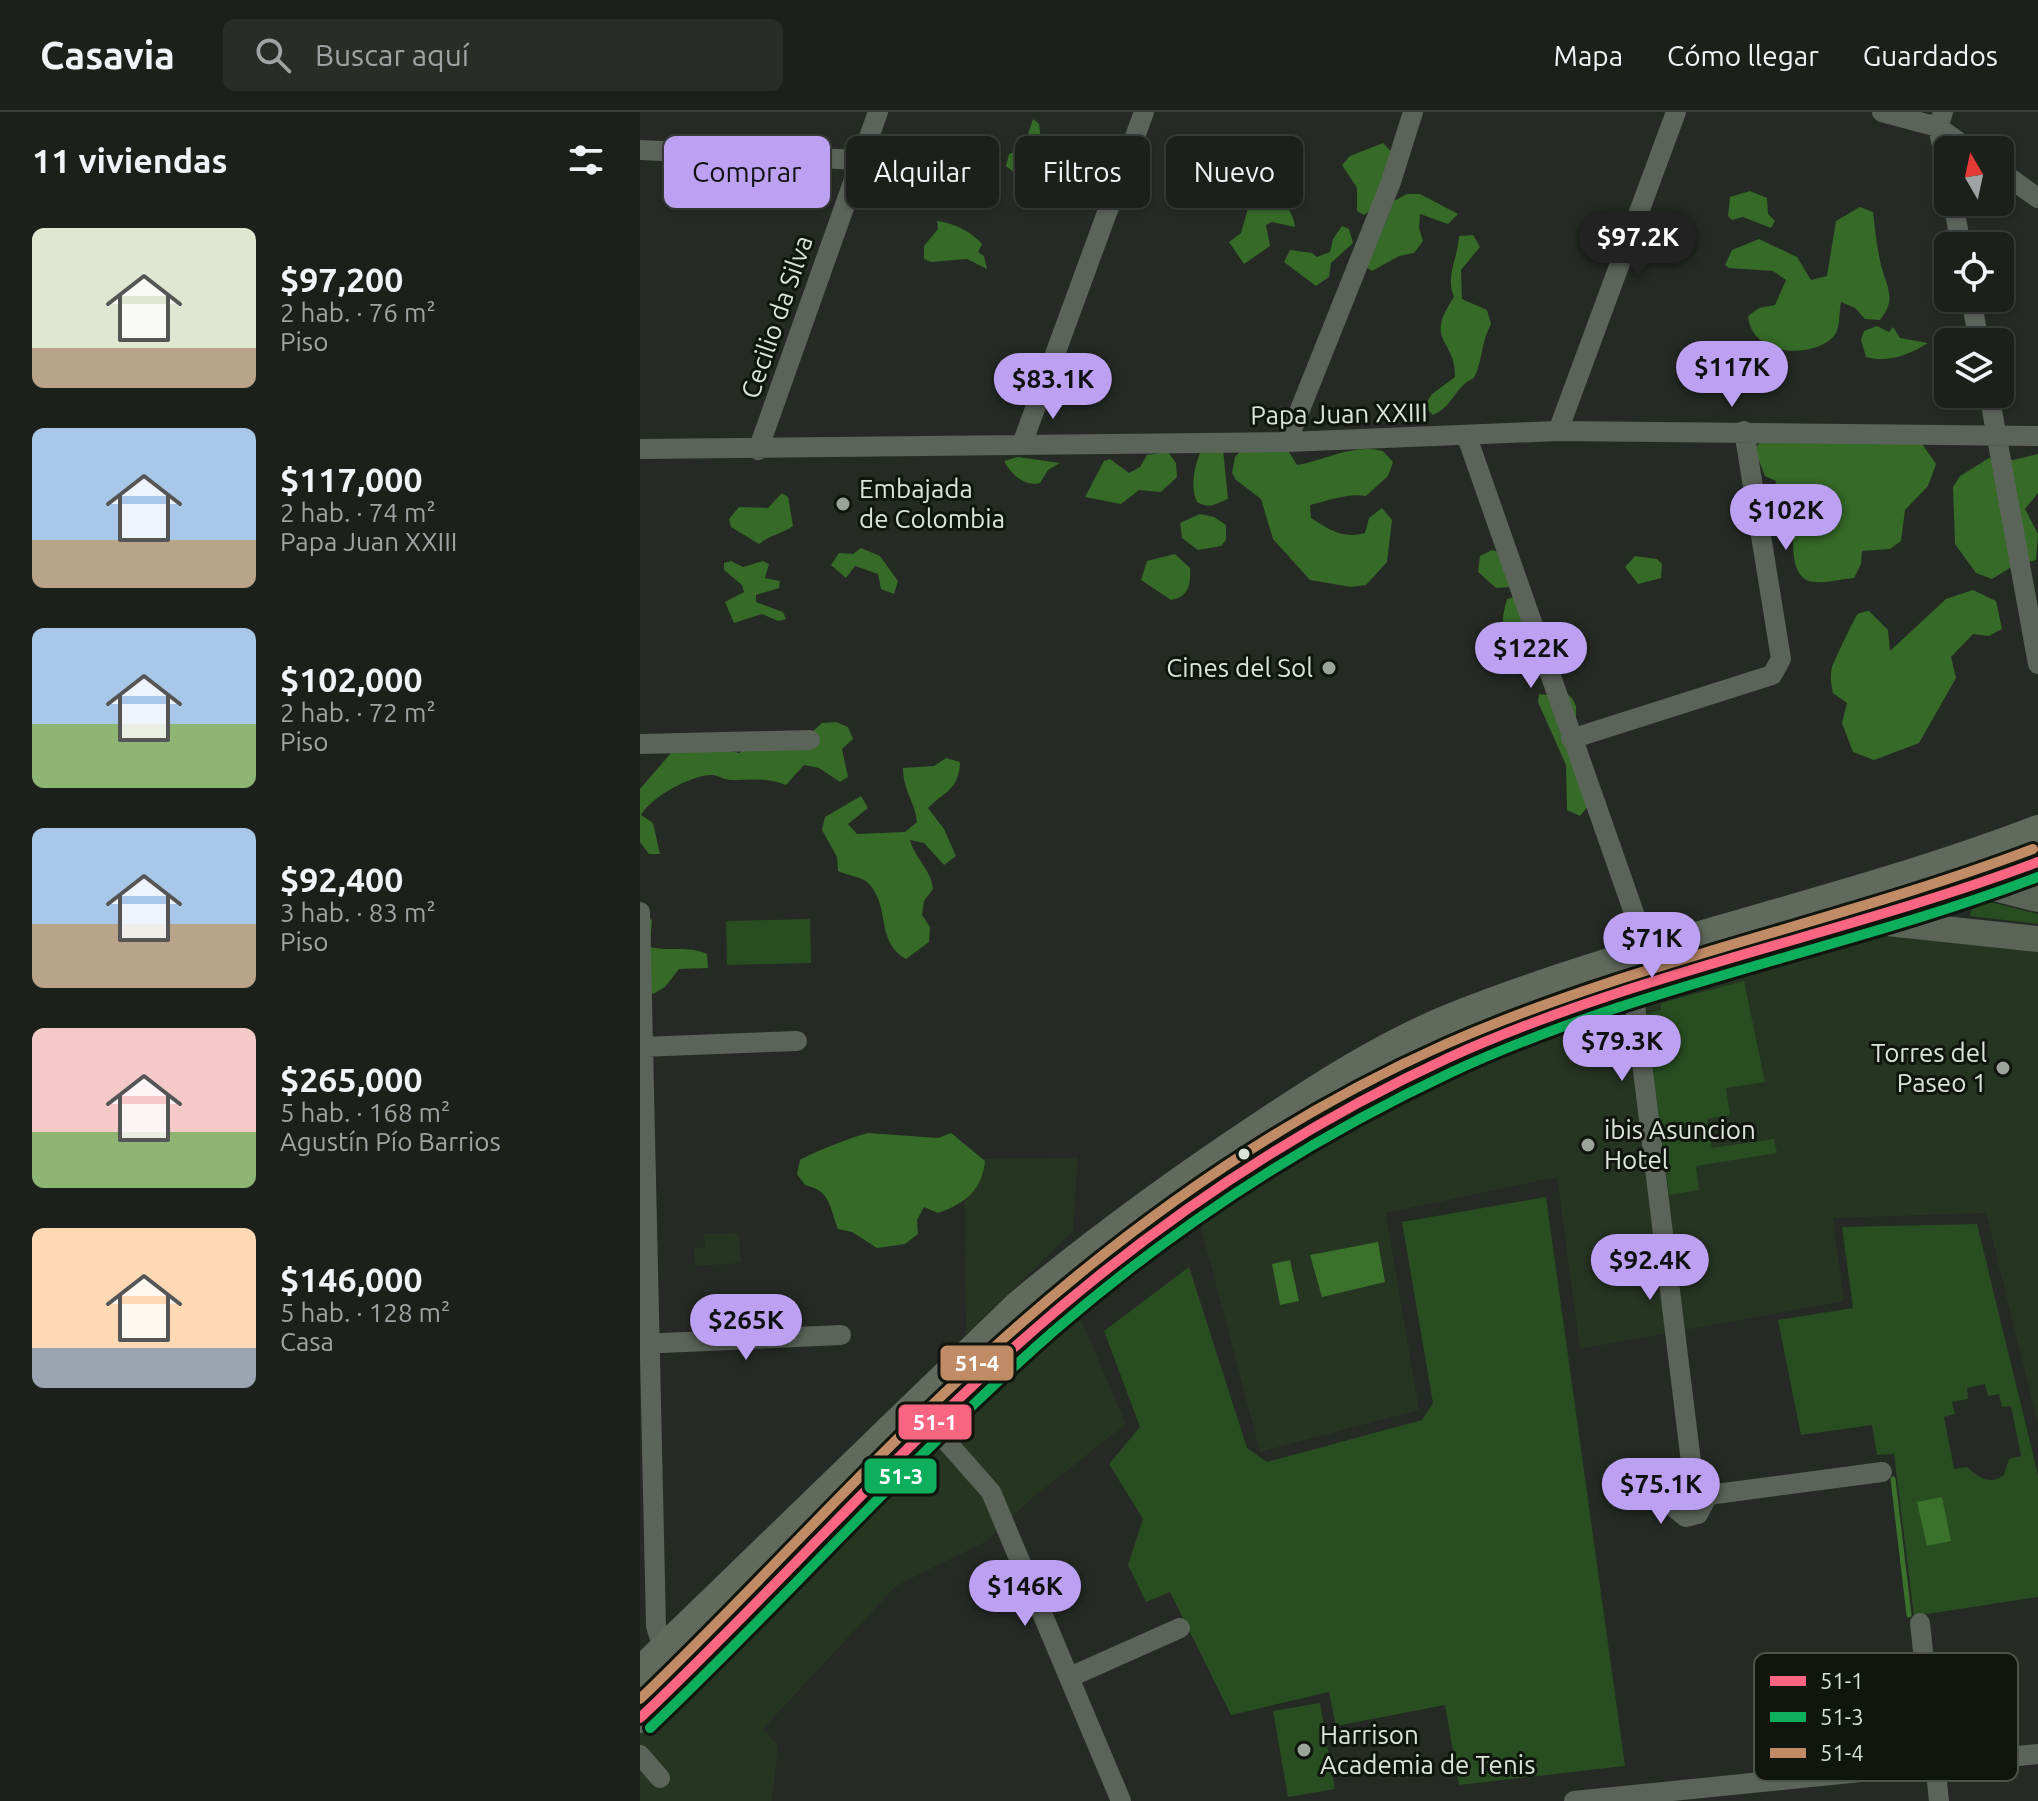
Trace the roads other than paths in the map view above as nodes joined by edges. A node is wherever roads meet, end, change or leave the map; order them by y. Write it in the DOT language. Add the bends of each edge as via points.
graph roads {
  1 [pos="878,112"];
  2 [pos="1144,112"];
  3 [pos="1413,112"];
  4 [pos="1676,112"];
  5 [pos="1882,112"];
  6 [pos="1940,120"];
  7 [pos="869,136"];
  8 [pos="1956,136"];
  9 [pos="640,150"];
  10 [pos="846,159"];
  11 [pos="2014,181"];
  12 [pos="2038,198"];
  13 [pos="846,200"];
  14 [pos="1992,408"];
  15 [pos="1558,431"];
  16 [pos="1744,431"];
  17 [pos="2038,436"];
  18 [pos="1467,437"];
  19 [pos="1997,437"];
  20 [pos="1287,442"];
  21 [pos="1022,444"];
  22 [pos="640,449"];
  23 [pos="758,450"];
  24 [pos="2030,576"];
  25 [pos="2038,664"];
  26 [pos="1571,739"];
  27 [pos="810,740"];
  28 [pos="640,744"];
  29 [pos="2038,830"];
  30 [pos="2038,862"];
  31 [pos="1898,881"];
  32 [pos="1982,885"];
  33 [pos="2038,899"];
  34 [pos="640,912"];
  35 [pos="1871,922"];
  36 [pos="1642,938"];
  37 [pos="2038,939"];
  38 [pos="1682,974"];
  39 [pos="1633,989"];
  40 [pos="1426,1032"];
  41 [pos="797,1041"];
  42 [pos="642,1047"];
  43 [pos="1307,1135"];
  44 [pos="841,1335"];
  45 [pos="645,1344"];
  46 [pos="932,1425"];
  47 [pos="1882,1472"];
  48 [pos="1693,1473"];
  49 [pos="1708,1495"];
  50 [pos="1920,1623"];
  51 [pos="1180,1628"];
  52 [pos="667,1647"];
  53 [pos="1923,1653"];
  54 [pos="689,1670"];
  55 [pos="640,1672"];
  56 [pos="1070,1677"];
  57 [pos="640,1718"];
  58 [pos="2038,1754"];
  59 [pos="640,1755"];
  60 [pos="2018,1756"];
  61 [pos="660,1778"];
  62 [pos="1789,1781"];
  63 [pos="1937,1781"];
  64 [pos="1623,1799"];
  65 [pos="1121,1801"];
  66 [pos="1574,1801"];
  67 [pos="1939,1801"];
  1 -- 7 [label="street, Cecilio da Silva"];
  2 -- 21 [label="street"];
  3 -- 20 [label="street" via="1391,182"];
  4 -- 15 [label="street"];
  5 -- 6 [label="street"];
  6 -- 8 [label="street"];
  9 -- 10 [label="street"];
  11 -- 12 [label="street"];
  13 -- 23 [label="street, Cecilio da Silva"];
  14 -- 19 [label="street"];
  15 -- 16 [label="street, Papa Juan XXIII"];
  15 -- 18 [label="street, Papa Juan XXIII"];
  16 -- 19 [label="street, Papa Juan XXIII"];
  16 -- 26 [label="street" via="1781,659 1777,669 1772,675"];
  17 -- 19 [label="street, Papa Juan XXIII"];
  18 -- 20 [label="street, Papa Juan XXIII"];
  18 -- 26 [label="street"];
  19 -- 24 [label="street"];
  20 -- 21 [label="street, Papa Juan XXIII"];
  21 -- 23 [label="street, Papa Juan XXIII"];
  22 -- 23 [label="street, Papa Juan XXIII"];
  24 -- 25 [label="street"];
  26 -- 36 [label="street"];
  27 -- 28 [label="street"];
  29 -- 31 [label="highway"];
  30 -- 32 [label="highway"];
  31 -- 32 [label="highway"];
  31 -- 36 [label="highway"];
  32 -- 33 [label="main road"];
  32 -- 35 [label="highway"];
  34 -- 42 [label="street"];
  35 -- 37 [label="main road"];
  35 -- 38 [label="highway"];
  36 -- 38 [label="street"];
  36 -- 40 [label="highway"];
  38 -- 39 [label="highway"];
  39 -- 43 [label="highway" via="1451,1057"];
  39 -- 48 [label="street"];
  40 -- 43 [label="highway" via="1399,1067 1332,1104"];
  40 -- 46 [label="highway" via="1314,1091 1122,1223 1019,1305"];
  41 -- 42 [label="street"];
  42 -- 45 [label="street"];
  43 -- 46 [label="highway" via="1216,1190 1104,1273"];
  44 -- 45 [label="street"];
  45 -- 52 [label="street" via="656,1626"];
  46 -- 52 [label="highway"];
  46 -- 54 [label="highway"];
  46 -- 56 [label="street" via="991,1492"];
  47 -- 49 [label="street"];
  48 -- 49 [label="street"];
  48 -- 49 [label="street" via="1675,1488 1677,1510 1686,1517 1698,1514"];
  50 -- 53 [label="street"];
  51 -- 56 [label="street"];
  52 -- 54 [label="street"];
  52 -- 55 [label="highway"];
  54 -- 57 [label="highway"];
  56 -- 65 [label="street"];
  58 -- 60 [label="street"];
  59 -- 61 [label="street"];
  62 -- 64 [label="street"];
  63 -- 67 [label="street"];
  64 -- 66 [label="street"];
}
